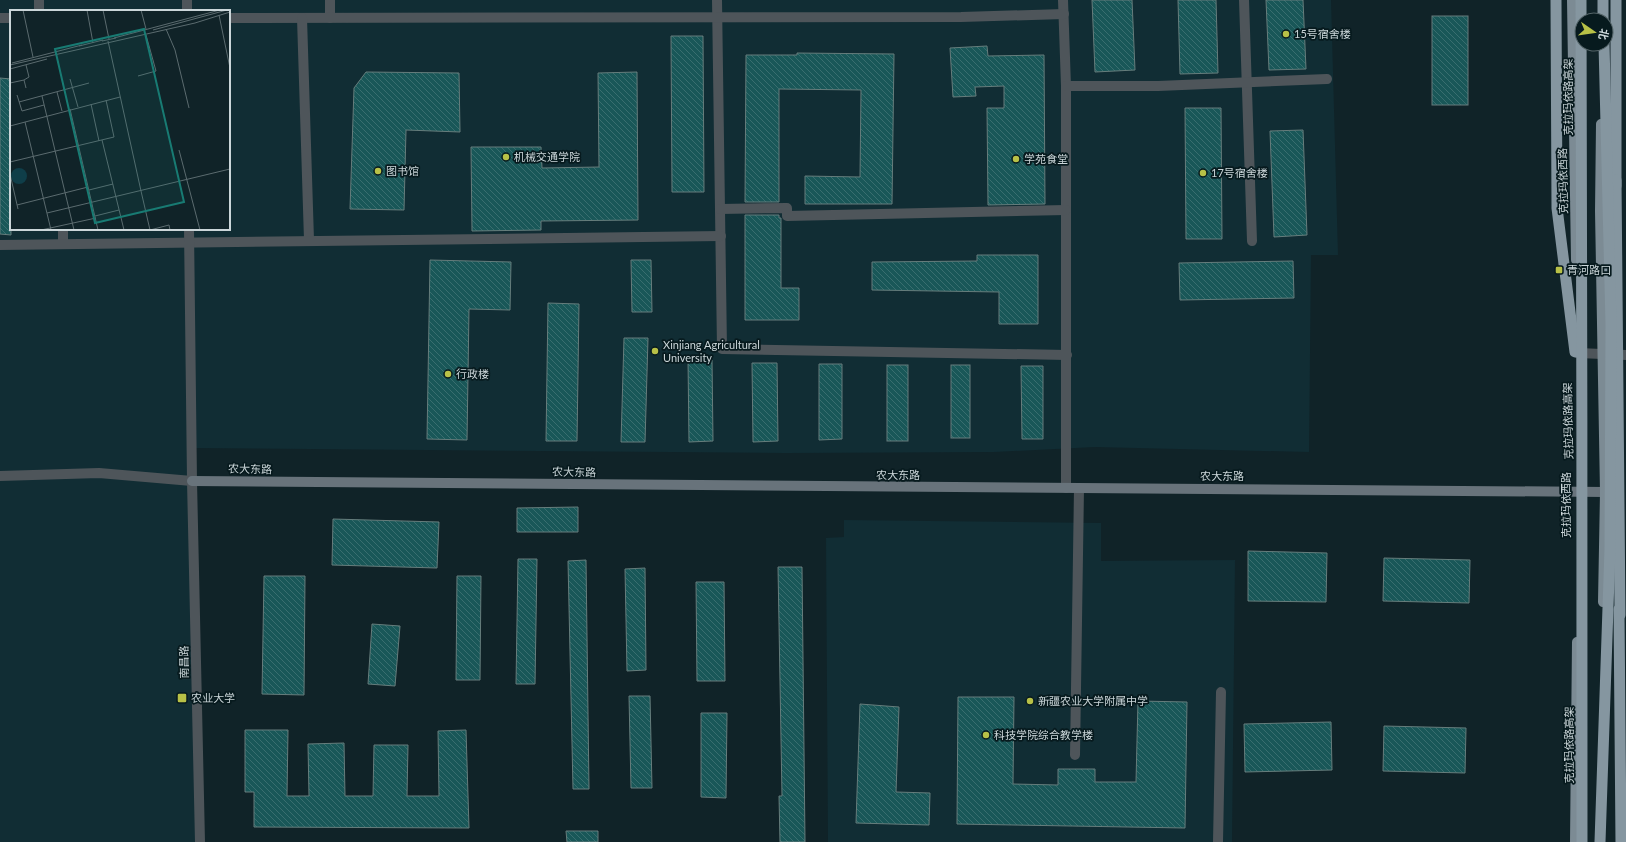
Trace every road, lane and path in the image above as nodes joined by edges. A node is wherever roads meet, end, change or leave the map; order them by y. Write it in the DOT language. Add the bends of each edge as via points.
graph roads {
  1 [pos="187,0"];
  2 [pos="330,0"];
  3 [pos="717,0"];
  4 [pos="1063,0"];
  5 [pos="1244,0"];
  6 [pos="1556,0"];
  7 [pos="1572,0"];
  8 [pos="1581,0"];
  9 [pos="1603,0"];
  10 [pos="1616,0"];
  11 [pos="188,10"];
  12 [pos="1603,12"];
  13 [pos="1064,14"];
  14 [pos="717,16"];
  15 [pos="230,18"];
  16 [pos="302,18"];
  17 [pos="330,18"];
  18 [pos="1603,52"];
  19 [pos="1603,52"];
  20 [pos="1327,80"];
  21 [pos="1247,82"];
  22 [pos="1066,86"];
  23 [pos="1616,180"];
  24 [pos="720,209"];
  25 [pos="1066,210"];
  26 [pos="63,230"];
  27 [pos="189,230"];
  28 [pos="721,236"];
  29 [pos="309,240"];
  30 [pos="189,241"];
  31 [pos="1252,241"];
  32 [pos="63,244"];
  33 [pos="0,245"];
  34 [pos="1611,324"];
  35 [pos="1578,353"];
  36 [pos="1067,355"];
  37 [pos="1602,355"];
  38 [pos="1626,355"];
  39 [pos="1581,400"];
  40 [pos="0,476"];
  41 [pos="192,481"];
  42 [pos="1066,488"];
  43 [pos="1079,488"];
  44 [pos="1605,492"];
  45 [pos="1578,493"];
  46 [pos="1604,509"];
  47 [pos="1626,509"];
  48 [pos="1610,549"];
  49 [pos="1620,615"];
  50 [pos="1221,692"];
  51 [pos="1075,755"];
  52 [pos="200,842"];
  53 [pos="1218,842"];
  54 [pos="1575,842"];
  55 [pos="1582,842"];
  56 [pos="1599,842"];
  57 [pos="1621,842"];
  1 -- 11 [label="street"];
  2 -- 17 [label="street"];
  3 -- 14 [label="street"];
  4 -- 13 [label="street"];
  5 -- 21 [label="street"];
  6 -- 39 [label="highway" via="1557,208"];
  7 -- 35 [label="main road, 克拉玛依西路"];
  8 -- 39 [label="highway, 克拉玛依路高架"];
  9 -- 12 [label="highway"];
  10 -- 23 [label="highway"];
  13 -- 14 [label="street" via="961,17"];
  13 -- 22 [label="street"];
  14 -- 17 [label="street"];
  14 -- 24 [label="street"];
  15 -- 16 [label="street"];
  16 -- 17 [label="street"];
  16 -- 29 [label="street"];
  18 -- 34 [label="highway"];
  19 -- 37 [label="main road" via="1600,211"];
  20 -- 21 [label="street"];
  21 -- 22 [label="street" via="1158,86"];
  21 -- 31 [label="street"];
  22 -- 25 [label="street"];
  23 -- 34 [label="highway"];
  23 -- 49 [label="highway"];
  24 -- 25 [label="street" via="787,208 787,216"];
  24 -- 28 [label="street"];
  25 -- 36 [label="street"];
  26 -- 32 [label="street"];
  27 -- 30 [label="street, 南昌路"];
  28 -- 29 [label="street"];
  28 -- 36 [label="street" via="722,349"];
  29 -- 30 [label="street"];
  30 -- 32 [label="street"];
  30 -- 41 [label="street, 南昌路"];
  32 -- 33 [label="street"];
  34 -- 48 [label="highway"];
  35 -- 37 [label="street"];
  35 -- 45 [label="main road, 克拉玛依西路"];
  36 -- 42 [label="street"];
  37 -- 38 [label="street"];
  37 -- 44 [label="main road"];
  39 -- 55 [label="highway, 克拉玛依路高架"];
  40 -- 41 [label="street" via="99,473"];
  41 -- 42 [label="main road, 农大东路"];
  41 -- 52 [label="street, 南昌路"];
  42 -- 43 [label="main road, 农大东路"];
  43 -- 45 [label="main road, 农大东路"];
  43 -- 51 [label="street"];
  44 -- 45 [label="main road, 农大东路"];
  44 -- 46 [label="main road"];
  45 -- 54 [label="main road, 克拉玛依西路"];
  46 -- 47 [label="street"];
  46 -- 56 [label="main road"];
  48 -- 49 [label="highway"];
  48 -- 56 [label="highway"];
  49 -- 57 [label="highway"];
  50 -- 53 [label="street"];
}
